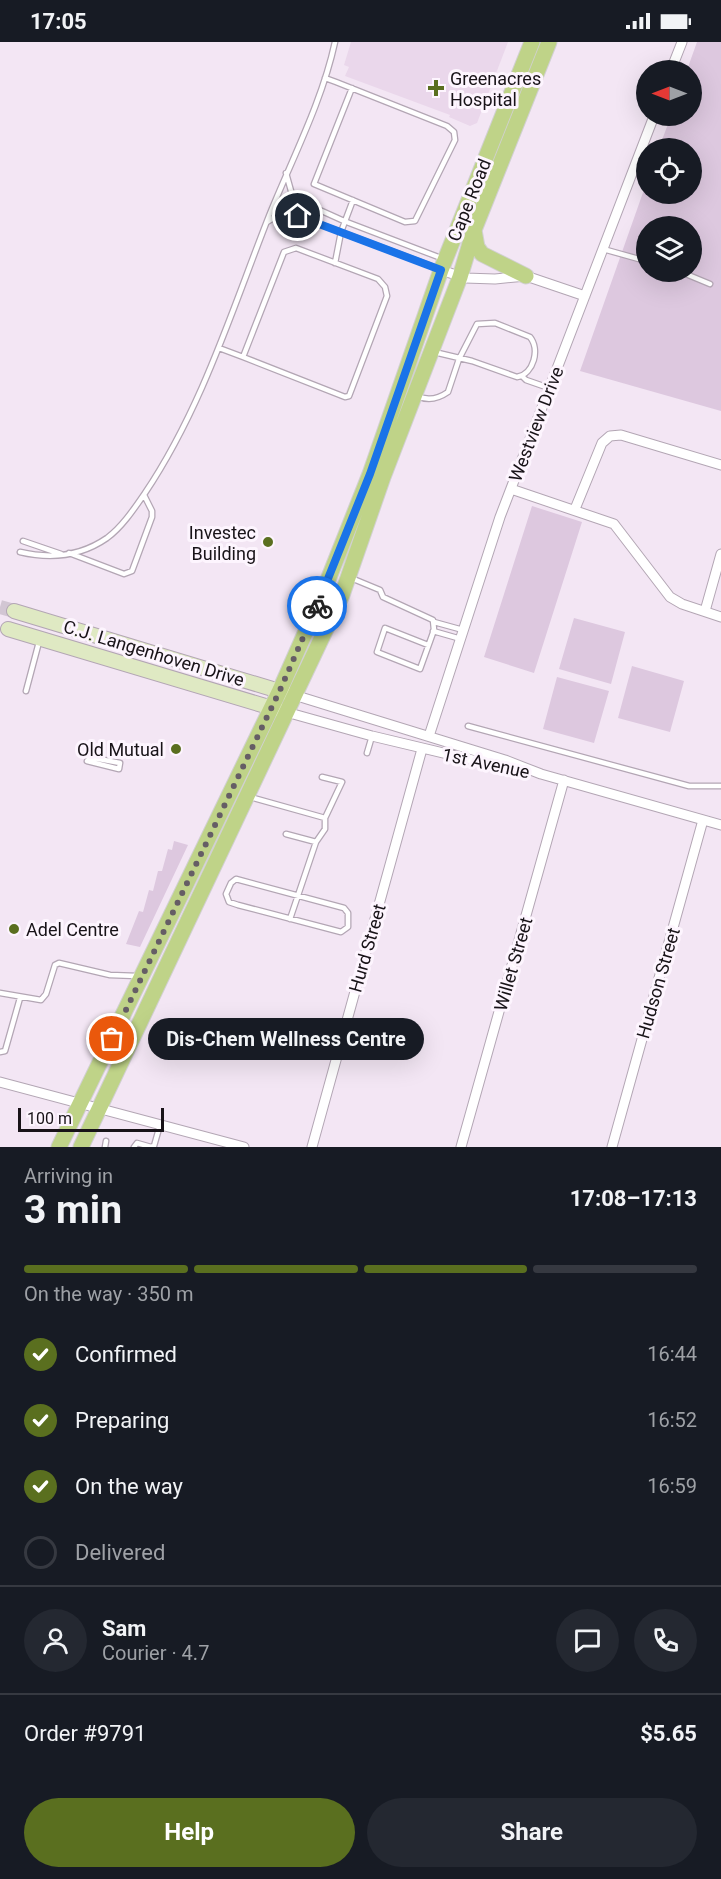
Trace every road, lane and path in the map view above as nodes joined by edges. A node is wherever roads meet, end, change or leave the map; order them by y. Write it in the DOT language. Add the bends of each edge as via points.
graph roads {
  1 [pos="335,42"];
  2 [pos="532,42"];
  3 [pos="549,42"];
  4 [pos="682,42"];
  5 [pos="675,60"];
  6 [pos="325,78"];
  7 [pos="352,88"];
  8 [pos="650,126"];
  9 [pos="286,173"];
  10 [pos="353,200"];
  11 [pos="344,221"];
  12 [pos="267,222"];
  13 [pos="474,230"];
  14 [pos="341,232"];
  15 [pos="603,249"];
  16 [pos="636,258"];
  17 [pos="335,263"];
  18 [pos="443,265"];
  19 [pos="461,272"];
  20 [pos="526,276"];
  21 [pos="702,281"];
  22 [pos="710,284"];
  23 [pos="585,296"];
  24 [pos="219,348"];
  25 [pos="431,351"];
  26 [pos="243,357"];
  27 [pos="459,359"];
  28 [pos="522,376"];
  29 [pos="549,388"];
  30 [pos="414,394"];
  31 [pos="721,465"];
  32 [pos="511,489"];
  33 [pos="144,495"];
  34 [pos="575,509"];
  35 [pos="23,541"];
  36 [pos="21,552"];
  37 [pos="68,553"];
  38 [pos="61,554"];
  39 [pos="721,554"];
  40 [pos="349,578"];
  41 [pos="14,611"];
  42 [pos="705,611"];
  43 [pos="721,617"];
  44 [pos="434,622"];
  45 [pos="8,629"];
  46 [pos="433,631"];
  47 [pos="462,634"];
  48 [pos="40,639"];
  49 [pos="428,645"];
  50 [pos="26,691"];
  51 [pos="287,693"];
  52 [pos="278,710"];
  53 [pos="468,726"];
  54 [pos="372,736"];
  55 [pos="429,736"];
  56 [pos="423,749"];
  57 [pos="367,753"];
  58 [pos="88,759"];
  59 [pos="541,774"];
  60 [pos="322,777"];
  61 [pos="564,780"];
  62 [pos="721,786"];
  63 [pos="246,795"];
  64 [pos="325,818"];
  65 [pos="703,820"];
  66 [pos="721,825"];
  67 [pos="286,834"];
  68 [pos="316,842"];
  69 [pos="297,894"];
  70 [pos="290,919"];
  71 [pos="142,976"];
  72 [pos="0,993"];
  73 [pos="20,998"];
  74 [pos="0,1052"];
  75 [pos="0,1082"];
  76 [pos="80,1105"];
  77 [pos="99,1108"];
  78 [pos="160,1125"];
  79 [pos="59,1147"];
  80 [pos="81,1147"];
  81 [pos="134,1147"];
  82 [pos="151,1147"];
  83 [pos="244,1147"];
  84 [pos="312,1147"];
  85 [pos="461,1147"];
  86 [pos="612,1147"];
  1 -- 6 [label="lane"];
  2 -- 18 [label="main road, Cape Road"];
  3 -- 13 [label="main road, Cape Road"];
  4 -- 5 [label="street"];
  6 -- 7 [label="lane"];
  6 -- 9 [label="lane"];
  7 -- 10 [label="lane" via="314,184"];
  7 -- 10 [label="lane" via="447,126 455,135 415,221 405,222"];
  8 -- 15 [label="street, Westview Drive"];
  9 -- 11 [label="lane" via="293,198"];
  9 -- 12 [label="lane"];
  10 -- 11 [label="lane"];
  11 -- 14 [label="lane"];
  11 -- 18 [label="lane"];
  12 -- 14 [label="lane" via="287,214"];
  12 -- 24 [label="lane"];
  13 -- 19 [label="main road, Cape Road"];
  13 -- 20 [label="main road" via="482,254"];
  14 -- 17 [label="lane"];
  14 -- 18 [label="lane"];
  15 -- 16 [label="lane"];
  15 -- 23 [label="street, Westview Drive"];
  17 -- 26 [label="lane" via="296,248 284,252"];
  17 -- 26 [label="lane" via="378,279 387,292 353,393 345,397"];
  18 -- 19 [label="street"];
  18 -- 51 [label="main road, Cape Road"];
  19 -- 20 [label="street" via="495,279"];
  19 -- 25 [label="main road, Cape Road"];
  20 -- 23 [label="street"];
  21 -- 22 [label="lane"];
  23 -- 29 [label="street, Westview Drive"];
  24 -- 26 [label="lane"];
  24 -- 33 [label="lane" via="190,414"];
  25 -- 27 [label="lane"];
  25 -- 30 [label="main road, Cape Road"];
  27 -- 28 [label="lane"];
  27 -- 28 [label="lane" via="477,324 495,323 532,339 535,356"];
  27 -- 30 [label="lane" via="448,392 425,399"];
  28 -- 29 [label="lane"];
  29 -- 32 [label="street, Westview Drive"];
  30 -- 40 [label="main road, Cape Road"];
  31 -- 34 [label="street" via="621,435 610,436 602,443"];
  32 -- 34 [label="street"];
  32 -- 47 [label="street, Westview Drive"];
  33 -- 37 [label="lane" via="108,537 94,546"];
  33 -- 37 [label="lane" via="152,517 132,571 124,574"];
  34 -- 42 [label="street" via="614,524 670,597"];
  35 -- 38 [label="lane"];
  36 -- 38 [label="lane" via="42,557"];
  37 -- 38 [label="lane"];
  39 -- 42 [label="street"];
  40 -- 44 [label="lane" via="380,590 383,597"];
  40 -- 51 [label="main road, Cape Road"];
  41 -- 51 [label="main road, C.J. Langenhoven Drive"];
  42 -- 43 [label="street"];
  44 -- 46 [label="lane"];
  44 -- 47 [label="lane"];
  45 -- 48 [label="main road, C.J. Langenhoven Drive"];
  46 -- 47 [label="lane"];
  46 -- 49 [label="lane"];
  47 -- 55 [label="street, Westview Drive"];
  48 -- 50 [label="lane"];
  48 -- 52 [label="main road, C.J. Langenhoven Drive"];
  49 -- 49 [label="lane" via="420,669 377,652 385,628"];
  51 -- 52 [label="main road, Cape Road"];
  51 -- 55 [label="street, 1st Avenue"];
  52 -- 54 [label="street, 1st Avenue"];
  52 -- 63 [label="main road, Cape Road"];
  52 -- 71 [label="main road, Cape Road"];
  53 -- 62 [label="lane" via="689,786"];
  54 -- 56 [label="street, 1st Avenue"];
  54 -- 57 [label="lane"];
  55 -- 59 [label="street, 1st Avenue"];
  56 -- 59 [label="street, 1st Avenue"];
  56 -- 84 [label="street, Hurd Street"];
  58 -- 58 [label="lane" via="120,763 118,769"];
  59 -- 61 [label="street"];
  60 -- 64 [label="lane" via="342,782"];
  61 -- 65 [label="street"];
  61 -- 85 [label="street, Willet Street"];
  63 -- 64 [label="lane"];
  63 -- 77 [label="main road, Cape Road"];
  64 -- 68 [label="lane" via="325,829"];
  65 -- 66 [label="street"];
  65 -- 86 [label="street, Hudson Street"];
  67 -- 68 [label="lane"];
  68 -- 69 [label="lane"];
  69 -- 70 [label="lane"];
  69 -- 70 [label="lane" via="344,908 348,927 341,932"];
  69 -- 70 [label="lane" via="241,879 227,889 229,902"];
  71 -- 73 [label="lane" via="110,975 58,963 44,998"];
  71 -- 76 [label="main road, Cape Road"];
  72 -- 73 [label="lane"];
  73 -- 74 [label="lane" via="5,1051"];
  75 -- 76 [label="street"];
  76 -- 77 [label="street"];
  76 -- 79 [label="main road, Cape Road"];
  77 -- 78 [label="street"];
  77 -- 80 [label="main road, Cape Road"];
  78 -- 82 [label="lane"];
  78 -- 83 [label="street"];
  81 -- 82 [label="lane" via="137,1143"];
}
